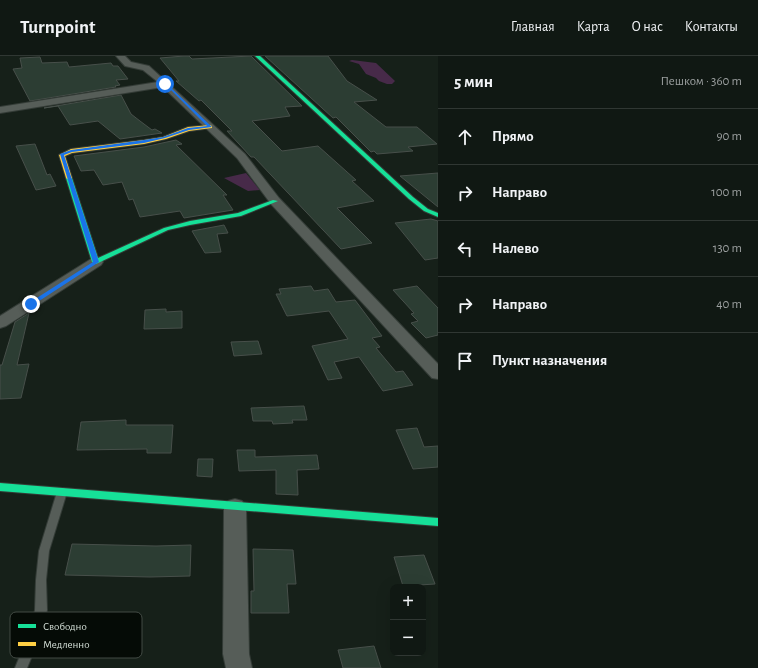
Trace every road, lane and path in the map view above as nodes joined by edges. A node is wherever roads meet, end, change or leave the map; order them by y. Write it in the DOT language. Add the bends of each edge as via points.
graph roads {
  1 [pos="120,56"];
  2 [pos="257,56"];
  3 [pos="165,84"];
  4 [pos="0,110"];
  5 [pos="210,127"];
  6 [pos="275,201"];
  7 [pos="438,214"];
  8 [pos="96,262"];
  9 [pos="0,324"];
  10 [pos="438,374"];
  11 [pos="0,487"];
  12 [pos="62,491"];
  13 [pos="235,507"];
  14 [pos="438,522"];
  15 [pos="41,612"];
  16 [pos="25,658"];
  17 [pos="21,668"];
  18 [pos="239,668"];
  1 -- 3 [label="street" via="128,64 146,68"];
  2 -- 7 [label="street" via="411,198 426,210"];
  3 -- 4 [label="street"];
  3 -- 5 [label="street"];
  5 -- 6 [label="street" via="241,156"];
  5 -- 8 [label="street" via="188,129 144,142 71,151 62,155"];
  6 -- 8 [label="street" via="240,215 166,229"];
  6 -- 10 [label="street"];
  8 -- 9 [label="street"];
  11 -- 12 [label="street"];
  12 -- 13 [label="street"];
  12 -- 15 [label="lane" via="44,551"];
  13 -- 14 [label="street"];
  13 -- 18 [label="street" via="236,654"];
  16 -- 17 [label="lane"];
}
